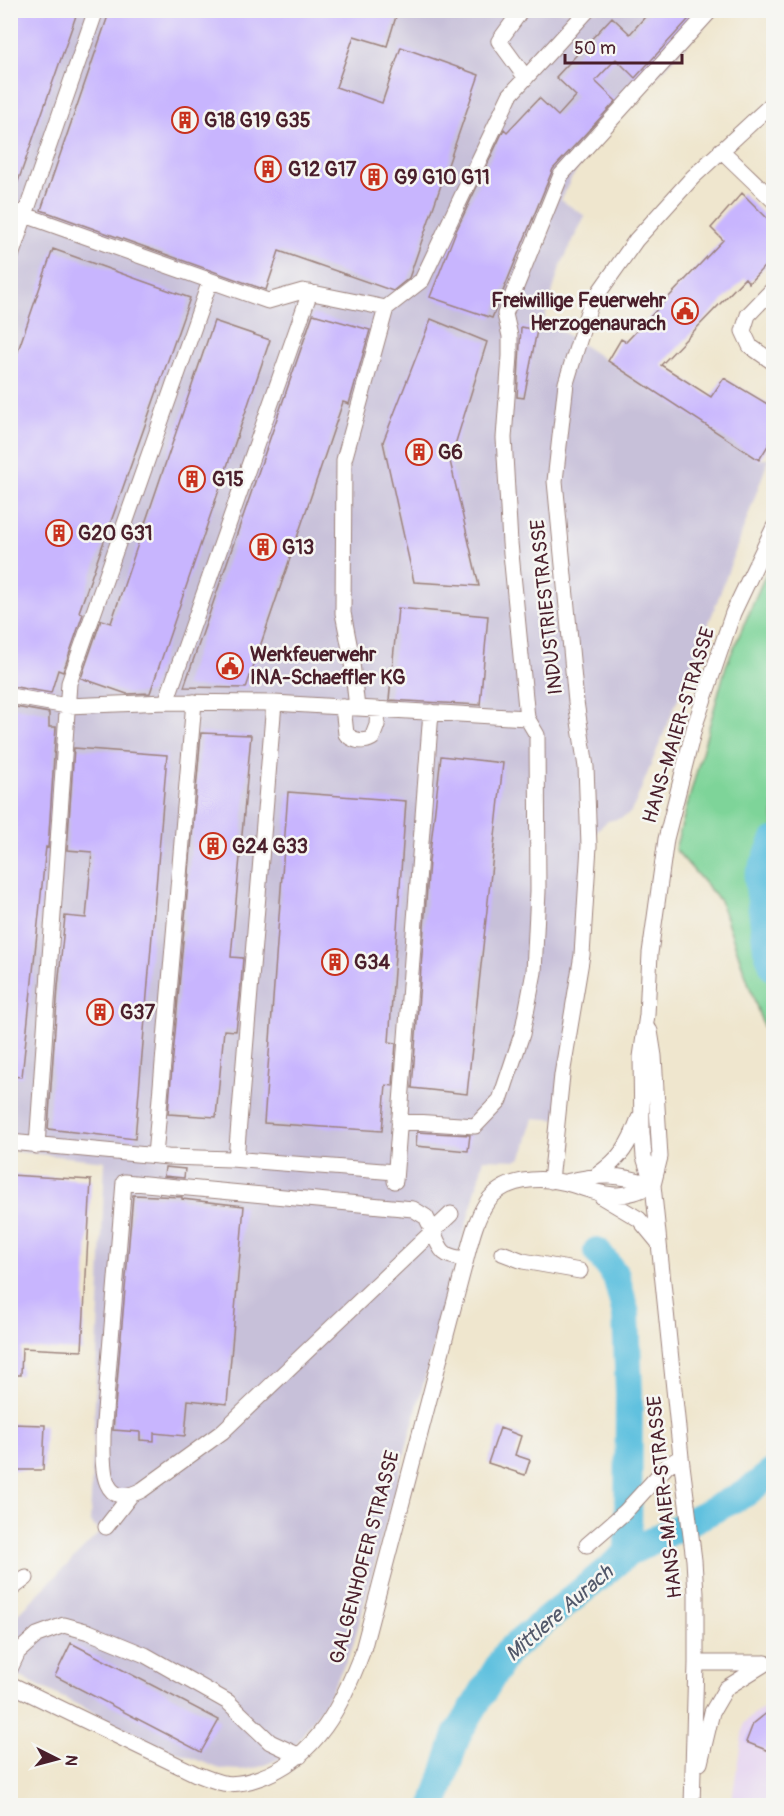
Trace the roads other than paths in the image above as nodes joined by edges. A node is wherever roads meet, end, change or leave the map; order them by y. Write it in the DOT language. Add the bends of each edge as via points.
graph roads {
  1 [pos="96,10"];
  2 [pos="515,10"];
  3 [pos="588,10"];
  4 [pos="711,10"];
  5 [pos="526,78"];
  6 [pos="774,102"];
  7 [pos="721,150"];
  8 [pos="774,201"];
  9 [pos="18,213"];
  10 [pos="10,259"];
  11 [pos="210,281"];
  12 [pos="774,288"];
  13 [pos="310,292"];
  14 [pos="386,308"];
  15 [pos="774,363"];
  16 [pos="774,527"];
  17 [pos="10,696"];
  18 [pos="166,702"];
  19 [pos="194,702"];
  20 [pos="274,703"];
  21 [pos="67,706"];
  22 [pos="350,708"];
  23 [pos="378,709"];
  24 [pos="430,712"];
  25 [pos="527,718"];
  26 [pos="647,1015"];
  27 [pos="641,1112"];
  28 [pos="399,1121"];
  29 [pos="10,1142"];
  30 [pos="37,1146"];
  31 [pos="155,1156"];
  32 [pos="236,1159"];
  33 [pos="597,1175"];
  34 [pos="558,1182"];
  35 [pos="652,1185"];
  36 [pos="592,1191"];
  37 [pos="451,1214"];
  38 [pos="433,1231"];
  39 [pos="658,1242"];
  40 [pos="502,1253"];
  41 [pos="466,1259"];
  42 [pos="580,1270"];
  43 [pos="681,1456"];
  44 [pos="131,1495"];
  45 [pos="106,1527"];
  46 [pos="587,1545"];
  47 [pos="26,1578"];
  48 [pos="10,1590"];
  49 [pos="770,1663"];
  50 [pos="696,1664"];
  51 [pos="10,1669"];
  52 [pos="10,1684"];
  53 [pos="300,1756"];
  54 [pos="694,1789"];
  55 [pos="692,1806"];
  1 -- 9 [label="street"];
  2 -- 5 [label="street" via="518,15 499,41"];
  3 -- 5 [label="street"];
  4 -- 25 [label="street" via="561,175 505,314 510,336 505,450 510,543"];
  5 -- 14 [label="street" via="510,95 422,280"];
  6 -- 7 [label="street, INDUSTRIESTRASSE"];
  7 -- 8 [label="street"];
  7 -- 34 [label="street, INDUSTRIESTRASSE" via="636,240 590,305 566,382 555,481 576,702 586,766 589,846 582,955 562,1075"];
  9 -- 10 [label="street"];
  9 -- 11 [label="street"];
  11 -- 13 [label="street" via="268,301"];
  11 -- 21 [label="street" via="69,683"];
  12 -- 15 [label="street" via="748,315 743,330 750,346"];
  13 -- 14 [label="street"];
  13 -- 18 [label="street"];
  14 -- 22 [label="street" via="344,460 343,613 351,654"];
  16 -- 26 [label="street, HANS-MAIER-STRASSE" via="734,613 695,725 666,839 650,953"];
  17 -- 21 [label="street"];
  18 -- 19 [label="street"];
  18 -- 21 [label="street"];
  19 -- 20 [label="street"];
  19 -- 31 [label="street"];
  20 -- 22 [label="street"];
  20 -- 32 [label="street"];
  21 -- 30 [label="street"];
  22 -- 23 [label="street"];
  22 -- 23 [label="street" via="343,722 346,734 357,741 372,738"];
  23 -- 24 [label="street"];
  24 -- 25 [label="street"];
  24 -- 28 [label="street"];
  25 -- 28 [label="street" via="537,735 538,891 534,972 522,1034 500,1100 475,1126"];
  26 -- 27 [label="street, HANS-MAIER-STRASSE" via="641,1057"];
  26 -- 35 [label="street, HANS-MAIER-STRASSE" via="654,1056 660,1157"];
  27 -- 33 [label="street, GALGENHOFER STRASSE" via="630,1142"];
  27 -- 35 [label="street, HANS-MAIER-STRASSE" via="644,1157"];
  28 -- 32 [label="street" via="395,1177"];
  29 -- 30 [label="street"];
  30 -- 31 [label="street"];
  31 -- 32 [label="street"];
  33 -- 34 [label="street, GALGENHOFER STRASSE"];
  33 -- 35 [label="street, GALGENHOFER STRASSE"];
  34 -- 36 [label="street, GALGENHOFER STRASSE"];
  34 -- 41 [label="street, GALGENHOFER STRASSE" via="536,1180 504,1185 486,1203"];
  35 -- 36 [label="street, GALGENHOFER STRASSE" via="622,1195"];
  35 -- 39 [label="street, HANS-MAIER-STRASSE"];
  36 -- 39 [label="street, GALGENHOFER STRASSE" via="639,1219"];
  37 -- 38 [label="street"];
  38 -- 41 [label="street" via="442,1253"];
  38 -- 44 [label="street" via="222,1432"];
  38 -- 44 [label="street" via="419,1211 407,1209 124,1182 103,1468 109,1490"];
  39 -- 43 [label="street, HANS-MAIER-STRASSE"];
  40 -- 42 [label="street"];
  41 -- 53 [label="street, GALGENHOFER STRASSE" via="363,1650 349,1687 328,1722"];
  43 -- 46 [label="street"];
  43 -- 50 [label="street, HANS-MAIER-STRASSE" via="694,1560"];
  44 -- 45 [label="street"];
  47 -- 48 [label="street"];
  49 -- 50 [label="street"];
  49 -- 54 [label="street" via="726,1688 712,1712"];
  50 -- 54 [label="street, HANS-MAIER-STRASSE"];
  51 -- 53 [label="street" via="18,1652 37,1635 64,1625 145,1655 228,1702 270,1742"];
  52 -- 53 [label="street, GALGENHOFER STRASSE" via="180,1767 225,1783 248,1782 277,1772"];
  54 -- 55 [label="street, HANS-MAIER-STRASSE"];
}
